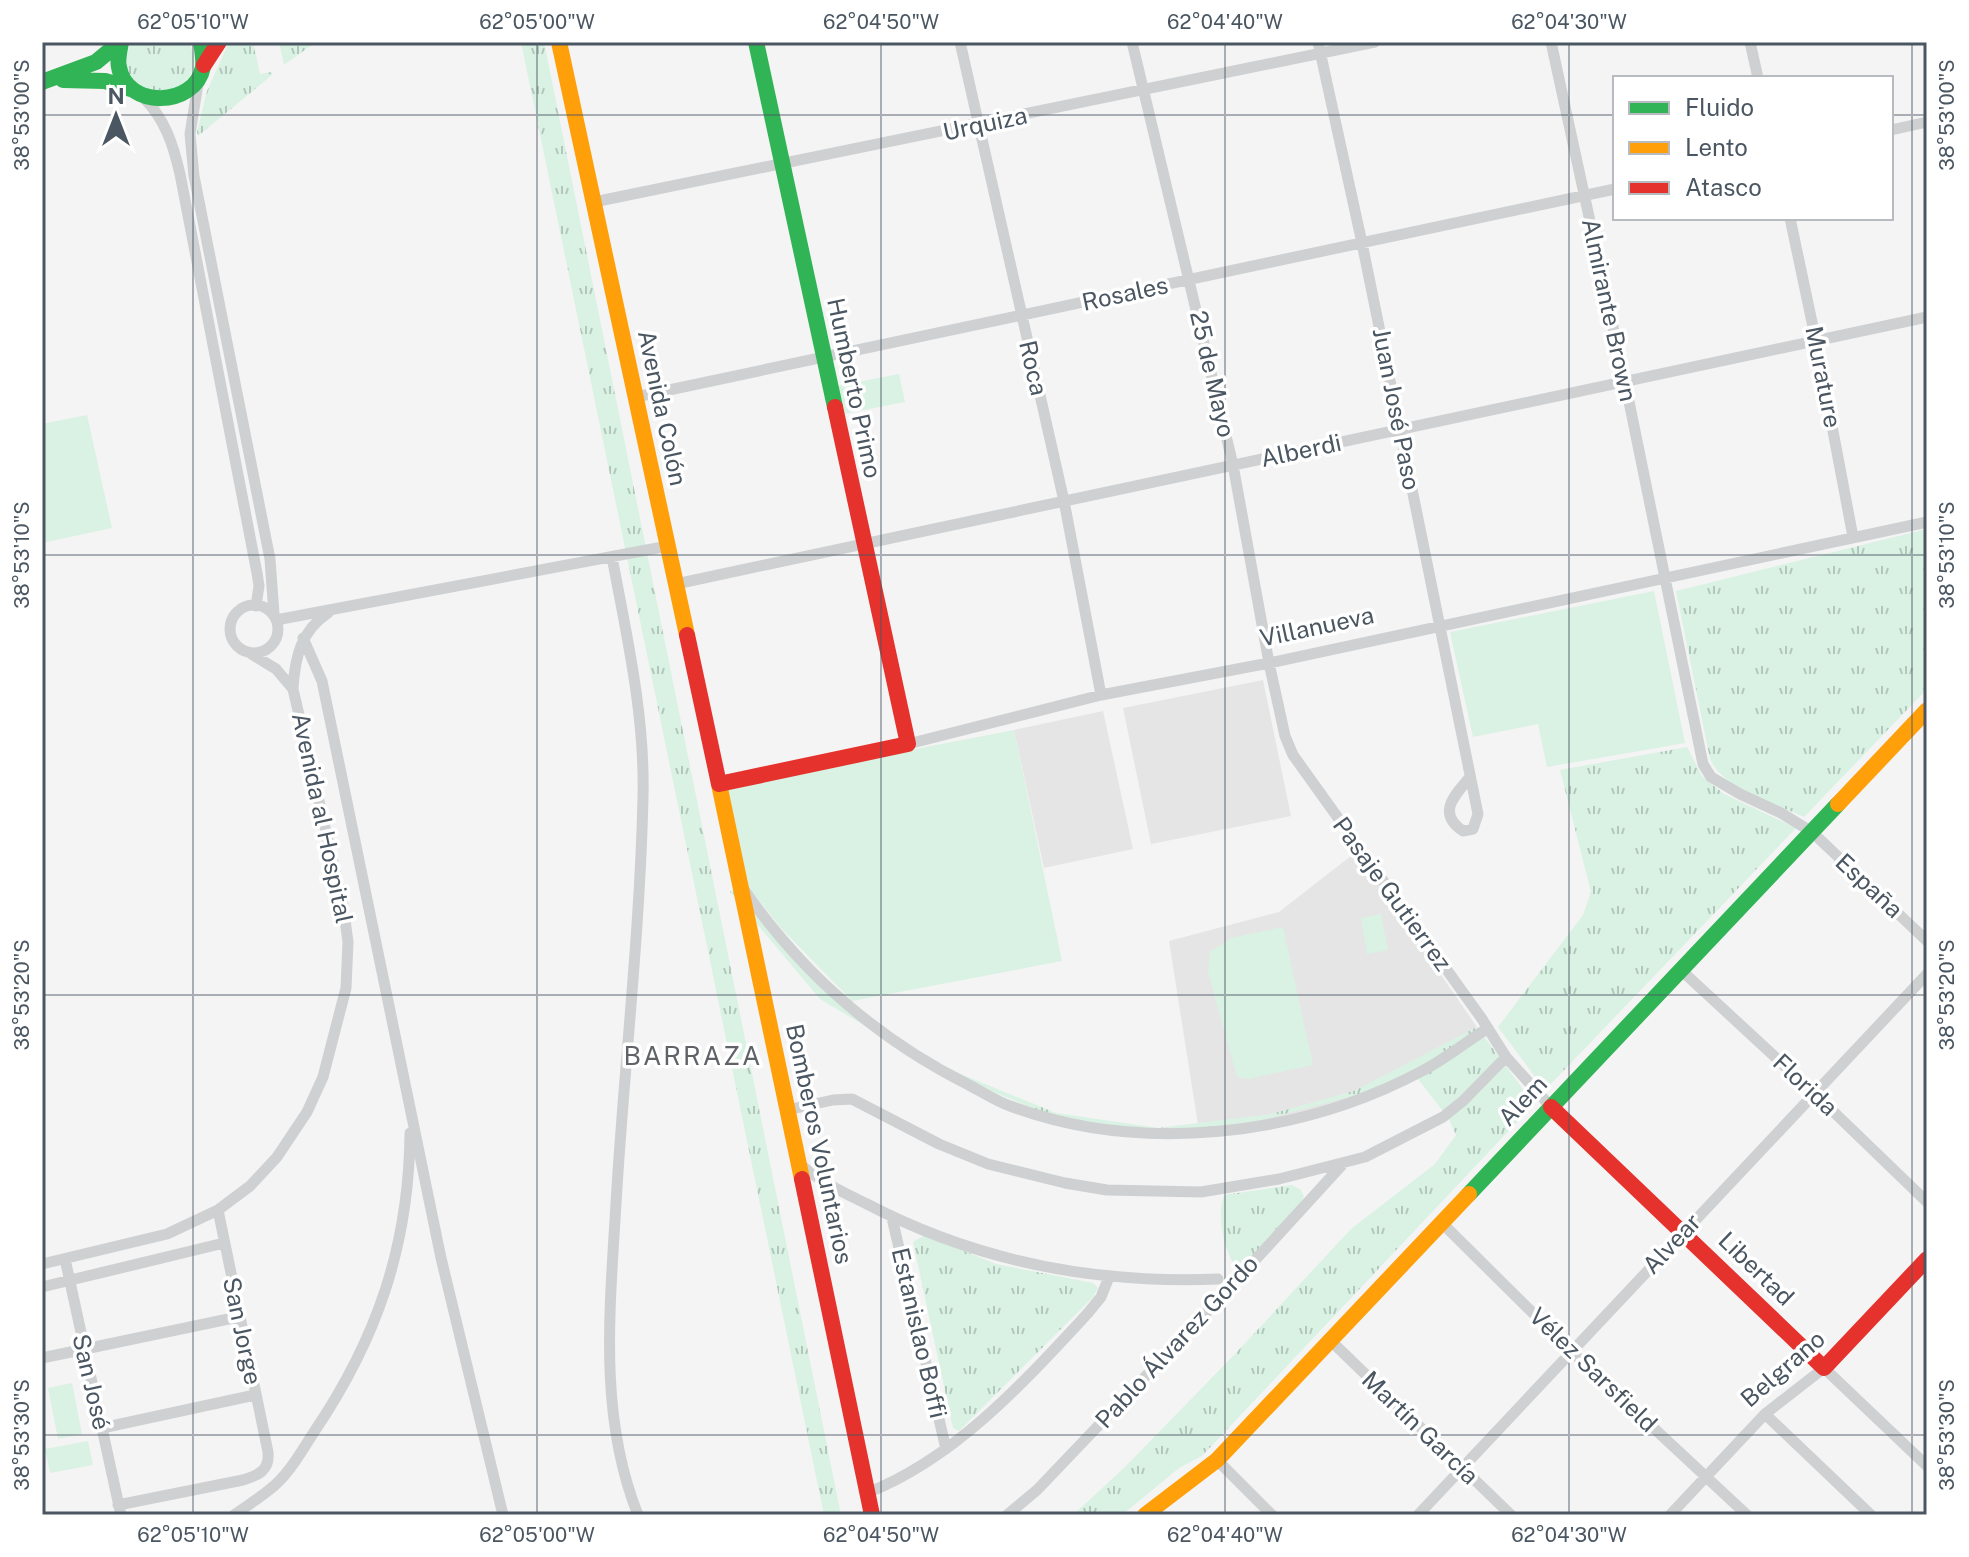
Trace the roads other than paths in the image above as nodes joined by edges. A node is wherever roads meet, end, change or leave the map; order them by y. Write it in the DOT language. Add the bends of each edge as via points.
graph roads {
  1 [pos="120,42"];
  2 [pos="201,42"];
  3 [pos="219,42"];
  4 [pos="559,42"];
  5 [pos="756,42"];
  6 [pos="960,42"];
  7 [pos="1132,42"];
  8 [pos="1375,42"];
  9 [pos="1551,42"];
  10 [pos="1750,42"];
  11 [pos="1319,47"];
  12 [pos="202,70"];
  13 [pos="1758,76"];
  14 [pos="46,81"];
  15 [pos="1143,90"];
  16 [pos="138,93"];
  17 [pos="1927,122"];
  18 [pos="978,125"];
  19 [pos="1893,130"];
  20 [pos="781,165"];
  21 [pos="1613,189"];
  22 [pos="1584,195"];
  23 [pos="594,202"];
  24 [pos="1790,220"];
  25 [pos="1362,243"];
  26 [pos="1190,280"];
  27 [pos="1021,316"];
  28 [pos="1927,317"];
  29 [pos="1816,341"];
  30 [pos="823,358"];
  31 [pos="1625,382"];
  32 [pos="636,397"];
  33 [pos="1401,430"];
  34 [pos="1233,465"];
  35 [pos="1064,501"];
  36 [pos="1927,522"];
  37 [pos="1853,537"];
  38 [pos="863,544"];
  39 [pos="668,546"];
  40 [pos="612,557"];
  41 [pos="1665,578"];
  42 [pos="676,584"];
  43 [pos="256,606"];
  44 [pos="332,610"];
  45 [pos="275,617"];
  46 [pos="1439,625"];
  47 [pos="303,638"];
  48 [pos="250,653"];
  49 [pos="1269,663"];
  50 [pos="293,689"];
  51 [pos="1101,695"];
  52 [pos="1927,710"];
  53 [pos="908,744"];
  54 [pos="1470,777"];
  55 [pos="719,784"];
  56 [pos="1812,832"];
  57 [pos="737,873"];
  58 [pos="1927,941"];
  59 [pos="1681,970"];
  60 [pos="1927,974"];
  61 [pos="1488,1028"];
  62 [pos="1506,1057"];
  63 [pos="1813,1092"];
  64 [pos="1551,1107"];
  65 [pos="411,1108"];
  66 [pos="787,1110"];
  67 [pos="798,1162"];
  68 [pos="1342,1164"];
  69 [pos="1927,1202"];
  70 [pos="218,1210"];
  71 [pos="892,1218"];
  72 [pos="1442,1223"];
  73 [pos="1683,1233"];
  74 [pos="224,1243"];
  75 [pos="65,1259"];
  76 [pos="1927,1259"];
  77 [pos="42,1264"];
  78 [pos="1109,1277"];
  79 [pos="1218,1279"];
  80 [pos="69,1281"];
  81 [pos="42,1287"];
  82 [pos="238,1317"];
  83 [pos="1330,1340"];
  84 [pos="84,1349"];
  85 [pos="1571,1351"];
  86 [pos="42,1358"];
  87 [pos="1824,1368"];
  88 [pos="255,1395"];
  89 [pos="1765,1414"];
  90 [pos="102,1428"];
  91 [pos="946,1449"];
  92 [pos="1217,1460"];
  93 [pos="1927,1466"];
  94 [pos="1462,1470"];
  95 [pos="1706,1477"];
  96 [pos="867,1493"];
  97 [pos="120,1510"];
  98 [pos="234,1515"];
  99 [pos="503,1515"];
  100 [pos="638,1515"];
  101 [pos="872,1515"];
  102 [pos="1007,1515"];
  103 [pos="1145,1515"];
  104 [pos="1272,1515"];
  105 [pos="1418,1515"];
  106 [pos="1511,1515"];
  107 [pos="1670,1515"];
  108 [pos="1747,1515"];
  109 [pos="1871,1515"];
  1 -- 14 [label="main road" via="96,62"];
  1 -- 16 [label="main road" via="119,66"];
  2 -- 12 [label="main road"];
  3 -- 12 [label="main road"];
  4 -- 23 [label="main road, Avenida Colón"];
  5 -- 20 [label="main road, Humberto Primo"];
  6 -- 18 [label="street, Roca"];
  7 -- 15 [label="street, 25 de Mayo"];
  8 -- 11 [label="street, Urquiza"];
  9 -- 22 [label="street, Almirante Brown"];
  10 -- 13 [label="street"];
  11 -- 15 [label="street, Urquiza"];
  11 -- 25 [label="street, Juan José Paso"];
  12 -- 16 [label="main road" via="179,96 158,100"];
  12 -- 45 [label="street" via="191,116 190,153 270,559"];
  14 -- 16 [label="main road" via="93,79"];
  15 -- 18 [label="street, Urquiza"];
  15 -- 26 [label="street, 25 de Mayo"];
  16 -- 43 [label="street" via="166,129 180,174 257,573"];
  17 -- 19 [label="street"];
  18 -- 20 [label="street, Urquiza"];
  18 -- 27 [label="street, Roca"];
  20 -- 23 [label="street, Urquiza"];
  20 -- 30 [label="main road, Humberto Primo"];
  21 -- 22 [label="street, Rosales"];
  22 -- 25 [label="street, Rosales"];
  22 -- 31 [label="street, Almirante Brown"];
  23 -- 32 [label="main road, Avenida Colón"];
  24 -- 29 [label="street, Murature"];
  25 -- 26 [label="street, Rosales"];
  25 -- 33 [label="street, Juan José Paso"];
  26 -- 27 [label="street, Rosales"];
  26 -- 34 [label="street, 25 de Mayo"];
  27 -- 30 [label="street, Rosales"];
  27 -- 35 [label="street, Roca"];
  28 -- 29 [label="street, Alberdi"];
  29 -- 31 [label="street, Alberdi"];
  29 -- 37 [label="street, Murature"];
  30 -- 32 [label="street, Rosales"];
  30 -- 38 [label="main road, Humberto Primo"];
  31 -- 33 [label="street, Alberdi"];
  31 -- 41 [label="street, Almirante Brown"];
  32 -- 39 [label="main road, Avenida Colón"];
  33 -- 34 [label="street, Alberdi"];
  33 -- 46 [label="street, Juan José Paso"];
  34 -- 35 [label="street, Alberdi"];
  34 -- 49 [label="street, 25 de Mayo"];
  35 -- 38 [label="street, Alberdi"];
  35 -- 51 [label="street, Roca"];
  36 -- 37 [label="street, Villanueva"];
  37 -- 41 [label="street, Villanueva"];
  38 -- 42 [label="street, Alberdi"];
  38 -- 53 [label="main road, Humberto Primo"];
  39 -- 40 [label="street"];
  39 -- 42 [label="main road, Avenida Colón"];
  40 -- 44 [label="street"];
  40 -- 100 [label="street" via="638,698 643,757 609,1351 615,1439"];
  41 -- 46 [label="street, Villanueva"];
  41 -- 56 [label="street, Almirante Brown" via="1703,764 1711,777"];
  42 -- 55 [label="main road, Avenida Colón"];
  43 -- 45 [label="street"];
  43 -- 48 [label="street" via="237,613 231,626 234,641"];
  44 -- 45 [label="street"];
  44 -- 47 [label="street"];
  45 -- 48 [label="street" via="274,642 265,651"];
  46 -- 49 [label="street, Villanueva"];
  46 -- 54 [label="street, Juan José Paso"];
  47 -- 50 [label="street"];
  47 -- 65 [label="street" via="322,681"];
  48 -- 50 [label="street, Avenida al Hospital" via="276,669"];
  49 -- 51 [label="street, Villanueva"];
  49 -- 61 [label="street, Pasaje Gutierrez" via="1293,755"];
  50 -- 70 [label="street, Avenida al Hospital" via="343,905 346,988 323,1077 307,1112 264,1172"];
  51 -- 53 [label="street, Villanueva"];
  52 -- 56 [label="main road, Alem"];
  53 -- 55 [label="main road, Villanueva"];
  55 -- 57 [label="main road, Bomberos Voluntarios"];
  56 -- 58 [label="street, España"];
  56 -- 59 [label="main road, Alem"];
  57 -- 61 [label="street" via="790,951 837,997 892,1039 1010,1106 1088,1126 1191,1135 1296,1119 1422,1071"];
  57 -- 66 [label="main road, Bomberos Voluntarios"];
  59 -- 63 [label="street, Florida"];
  59 -- 64 [label="main road, Alem"];
  60 -- 63 [label="street, Alvear"];
  61 -- 62 [label="street, Pasaje Gutierrez"];
  62 -- 64 [label="street, Pasaje Gutierrez"];
  62 -- 68 [label="street" via="1443,1117"];
  63 -- 69 [label="street, Florida"];
  63 -- 73 [label="street, Alvear"];
  64 -- 72 [label="main road, Alem"];
  64 -- 73 [label="main road, Libertad"];
  65 -- 98 [label="street" via="402,1227 383,1301 364,1347 291,1466"];
  65 -- 99 [label="street"];
  66 -- 67 [label="main road, Bomberos Voluntarios"];
  66 -- 68 [label="street" via="852,1099 988,1164 1107,1190 1201,1192"];
  67 -- 71 [label="street" via="811,1175"];
  67 -- 96 [label="main road, Bomberos Voluntarios"];
  68 -- 102 [label="street, Pablo Álvarez Gordo" via="1058,1468"];
  70 -- 74 [label="street, San Jorge"];
  70 -- 75 [label="street, Avenida al Hospital" via="167,1234"];
  71 -- 78 [label="street" via="1001,1258"];
  71 -- 91 [label="street, Estanislao Boffi"];
  72 -- 83 [label="main road, Alem"];
  72 -- 85 [label="street, Vélez Sarsfield"];
  73 -- 85 [label="street, Alvear"];
  73 -- 87 [label="main road, Libertad"];
  74 -- 80 [label="street"];
  74 -- 82 [label="street, San Jorge"];
  75 -- 77 [label="street, Avenida al Hospital"];
  75 -- 80 [label="street, San José"];
  76 -- 87 [label="main road, Belgrano"];
  78 -- 79 [label="street"];
  78 -- 91 [label="street" via="1088,1313 1018,1386"];
  80 -- 81 [label="street"];
  80 -- 84 [label="street, San José"];
  82 -- 84 [label="street"];
  82 -- 88 [label="street, San Jorge"];
  83 -- 92 [label="main road, Alem"];
  83 -- 94 [label="street, Martín García"];
  84 -- 86 [label="street"];
  84 -- 90 [label="street, San José"];
  85 -- 94 [label="street, Alvear"];
  85 -- 95 [label="street, Vélez Sarsfield"];
  87 -- 89 [label="street, Belgrano"];
  87 -- 93 [label="street, Libertad"];
  88 -- 90 [label="street"];
  88 -- 97 [label="street, San Jorge" via="268,1452 266,1466 254,1476"];
  89 -- 95 [label="street, Belgrano"];
  89 -- 109 [label="street"];
  90 -- 97 [label="street, San José"];
  91 -- 96 [label="street"];
  92 -- 103 [label="main road, Alem"];
  92 -- 104 [label="street"];
  94 -- 105 [label="street, Alvear"];
  94 -- 106 [label="street, Martín García"];
  95 -- 107 [label="street, Belgrano"];
  95 -- 108 [label="street, Vélez Sarsfield"];
  96 -- 101 [label="main road, Bomberos Voluntarios"];
}
